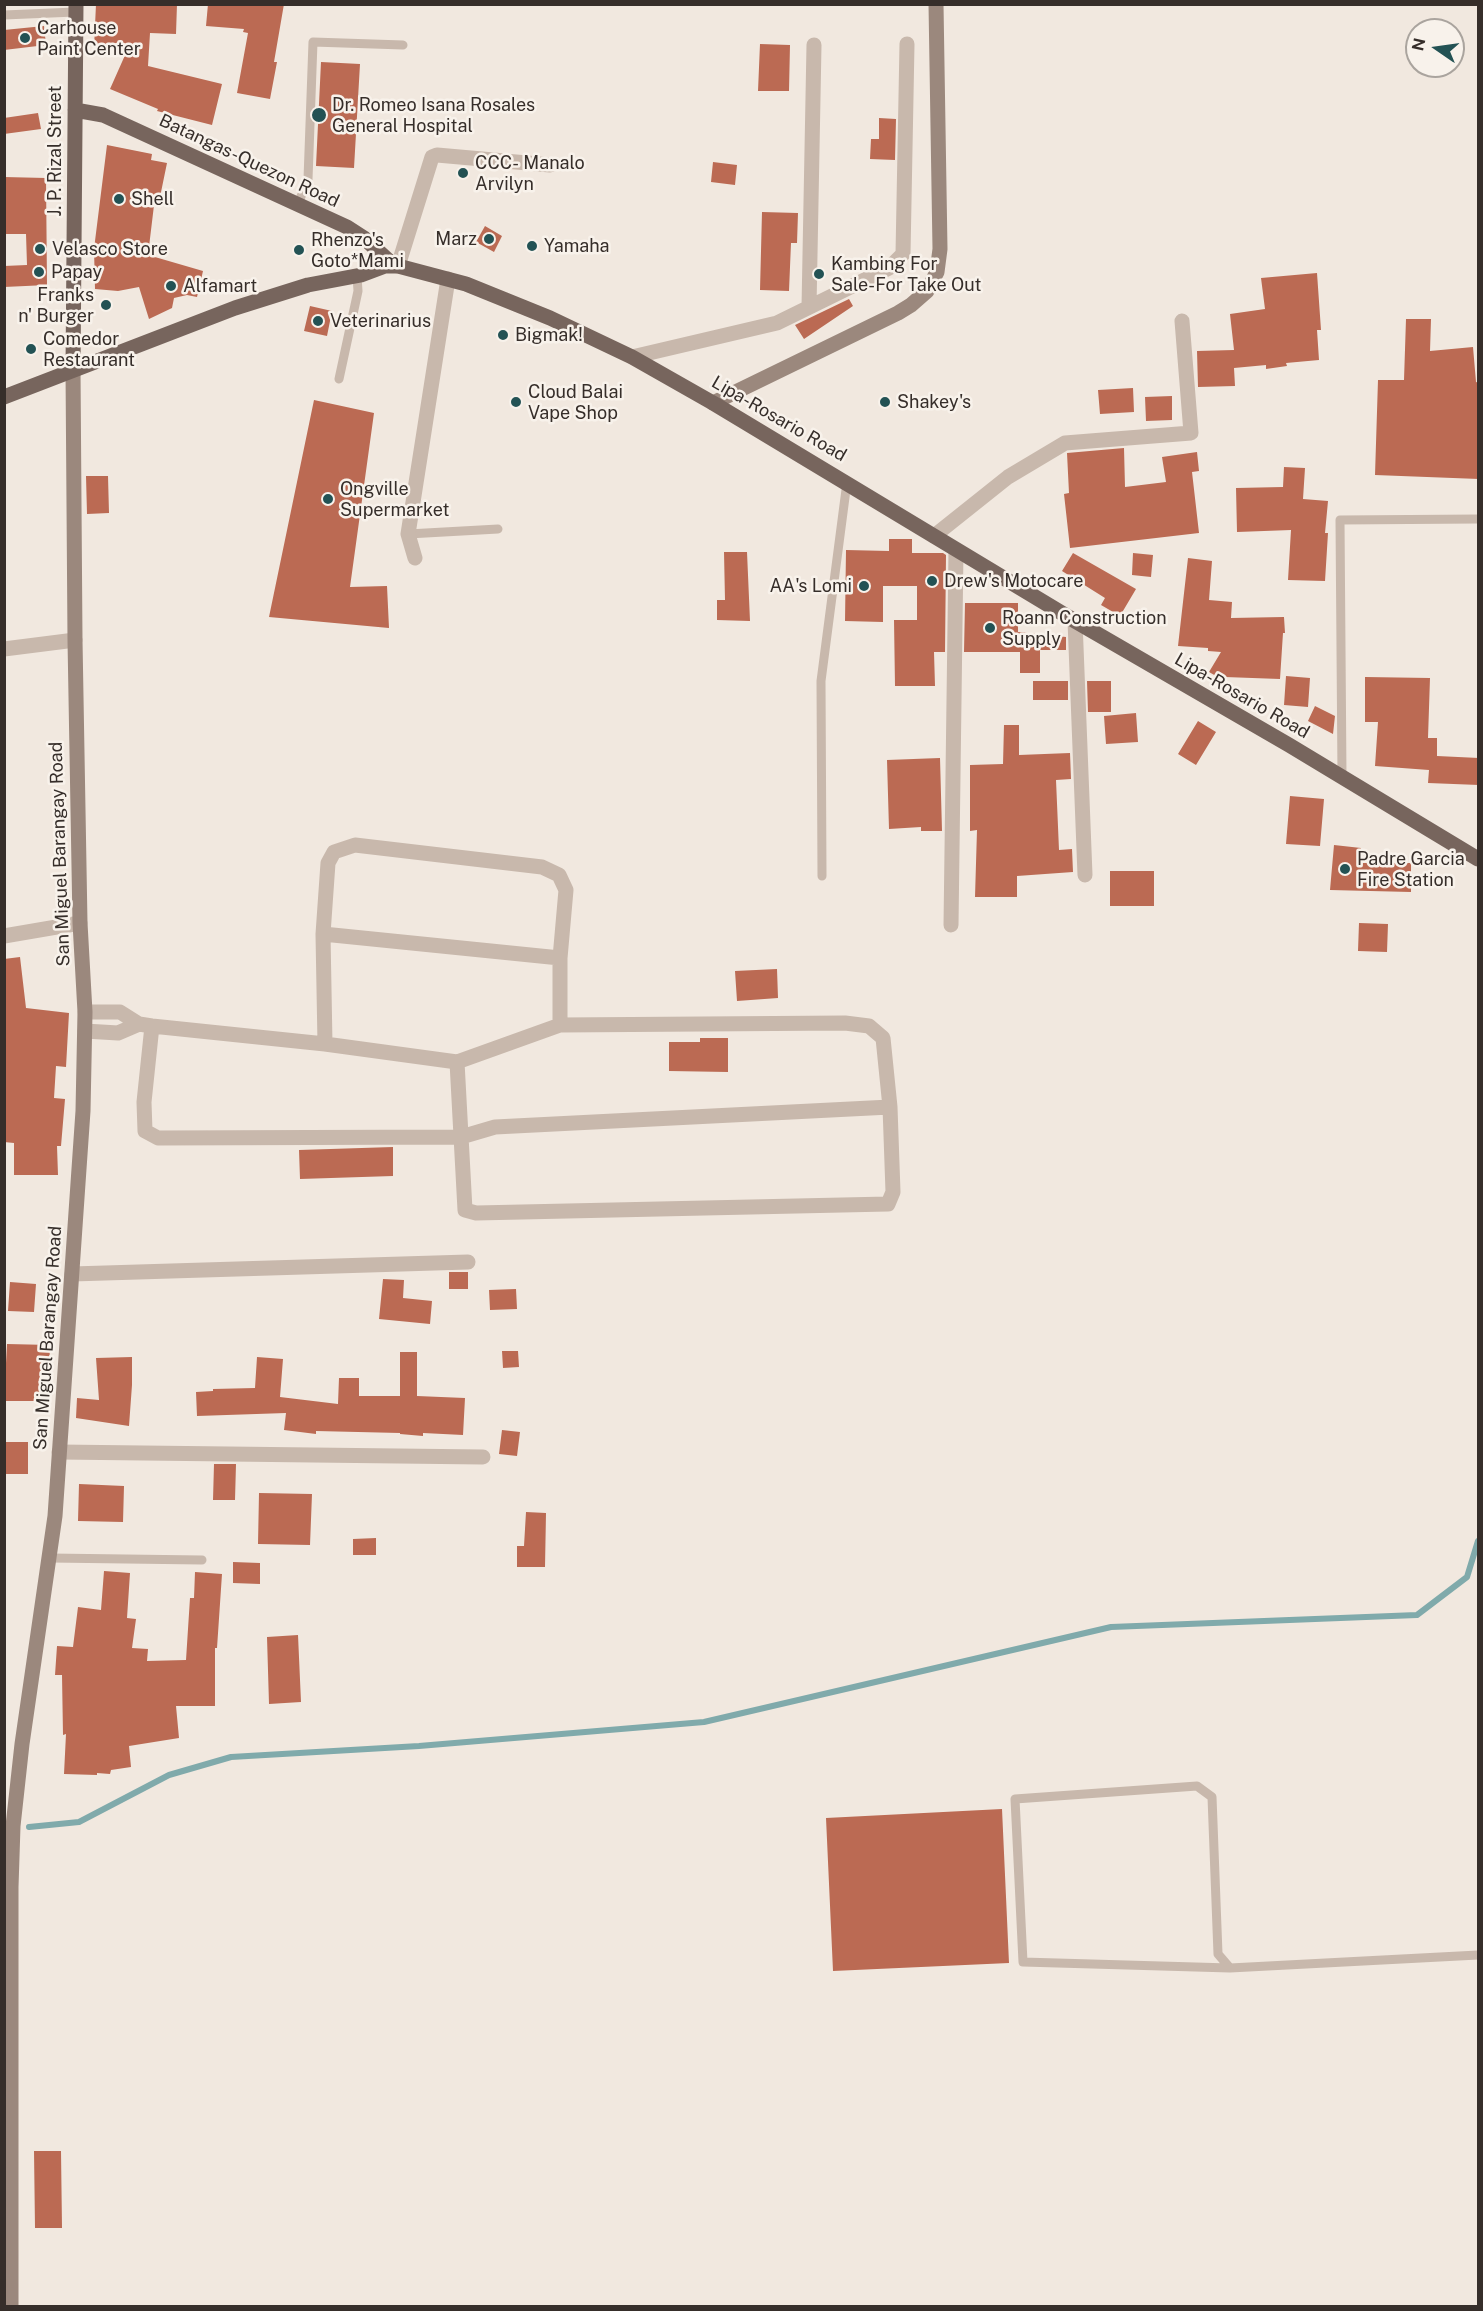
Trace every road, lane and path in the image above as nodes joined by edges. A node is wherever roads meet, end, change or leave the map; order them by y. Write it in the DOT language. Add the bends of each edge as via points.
graph roads {
  1 [pos="936,4"];
  2 [pos="76,8"];
  3 [pos="4,15"];
  4 [pos="907,44"];
  5 [pos="403,45"];
  6 [pos="814,45"];
  7 [pos="75,110"];
  8 [pos="550,165"];
  9 [pos="298,204"];
  10 [pos="398,266"];
  11 [pos="357,276"];
  12 [pos="448,279"];
  13 [pos="809,307"];
  14 [pos="1182,321"];
  15 [pos="632,357"];
  16 [pos="74,369"];
  17 [pos="339,379"];
  18 [pos="4,397"];
  19 [pos="713,403"];
  20 [pos="847,482"];
  21 [pos="1479,519"];
  22 [pos="498,529"];
  23 [pos="408,534"];
  24 [pos="934,536"];
  25 [pos="956,550"];
  26 [pos="415,558"];
  27 [pos="1075,621"];
  28 [pos="75,640"];
  29 [pos="4,649"];
  30 [pos="1342,777"];
  31 [pos="1479,859"];
  32 [pos="1085,875"];
  33 [pos="822,876"];
  34 [pos="80,923"];
  35 [pos="951,925"];
  36 [pos="323,934"];
  37 [pos="4,936"];
  38 [pos="560,958"];
  39 [pos="85,1012"];
  40 [pos="145,1025"];
  41 [pos="560,1025"];
  42 [pos="85,1031"];
  43 [pos="325,1044"];
  44 [pos="457,1062"];
  45 [pos="890,1107"];
  46 [pos="461,1137"];
  47 [pos="468,1262"];
  48 [pos="72,1274"];
  49 [pos="59,1452"];
  50 [pos="483,1456"];
  51 [pos="50,1558"];
  52 [pos="202,1560"];
  53 [pos="1479,1955"];
  54 [pos="1230,1968"];
  55 [pos="11,2307"];
  1 -- 19 [label="street" via="940,249 937,272 927,291 898,313"];
  2 -- 3 [label="lane"];
  2 -- 7 [label="main road, J. P. Rizal Street"];
  4 -- 13 [label="street" via="903,254 889,268"];
  5 -- 9 [label="lane" via="313,42 309,169"];
  6 -- 13 [label="street"];
  7 -- 9 [label="main road, Batangas-Quezon Road" via="103,116"];
  7 -- 16 [label="main road, J. P. Rizal Street"];
  8 -- 10 [label="street" via="432,157"];
  9 -- 10 [label="main road, Batangas-Quezon Road" via="352,230"];
  10 -- 11 [label="main road, Lipa-Rosario Road" via="385,266"];
  10 -- 12 [label="main road, Lipa-Rosario Road"];
  11 -- 16 [label="main road, Lipa-Rosario Road" via="264,298"];
  11 -- 17 [label="lane" via="358,291"];
  12 -- 15 [label="main road, Lipa-Rosario Road" via="528,308"];
  12 -- 23 [label="street"];
  13 -- 15 [label="street" via="777,323"];
  14 -- 24 [label="street" via="1191,433 1065,443 1008,477"];
  15 -- 19 [label="main road, Lipa-Rosario Road"];
  16 -- 18 [label="main road, Lipa-Rosario Road"];
  16 -- 28 [label="street, San Miguel Barangay Road"];
  19 -- 20 [label="main road, Lipa-Rosario Road"];
  20 -- 24 [label="main road, Lipa-Rosario Road"];
  20 -- 33 [label="lane" via="821,681"];
  21 -- 30 [label="lane" via="1340,520"];
  22 -- 23 [label="lane"];
  23 -- 26 [label="street"];
  24 -- 25 [label="main road, Lipa-Rosario Road"];
  25 -- 27 [label="main road, Lipa-Rosario Road"];
  25 -- 35 [label="street"];
  27 -- 30 [label="main road, Lipa-Rosario Road"];
  27 -- 32 [label="street"];
  28 -- 29 [label="street"];
  28 -- 34 [label="street, San Miguel Barangay Road"];
  30 -- 31 [label="main road, Lipa-Rosario Road"];
  34 -- 37 [label="street"];
  34 -- 39 [label="street, San Miguel Barangay Road"];
  36 -- 38 [label="street"];
  36 -- 38 [label="street" via="328,863 334,852 355,845 542,867 559,875 566,890"];
  36 -- 43 [label="street"];
  38 -- 41 [label="street"];
  39 -- 40 [label="street" via="120,1012"];
  39 -- 42 [label="street, San Miguel Barangay Road"];
  40 -- 42 [label="street" via="118,1033"];
  40 -- 43 [label="street"];
  40 -- 46 [label="street" via="145,1131 158,1138"];
  41 -- 44 [label="street"];
  41 -- 45 [label="street" via="869,1026 883,1038"];
  42 -- 48 [label="street, San Miguel Barangay Road"];
  43 -- 44 [label="street"];
  44 -- 46 [label="street"];
  45 -- 46 [label="street" via="495,1127"];
  45 -- 46 [label="street" via="893,1192 888,1204 476,1213 465,1210"];
  47 -- 48 [label="street"];
  48 -- 49 [label="street, San Miguel Barangay Road"];
  49 -- 50 [label="street"];
  49 -- 51 [label="street, San Miguel Barangay Road"];
  51 -- 52 [label="lane"];
  51 -- 55 [label="street, San Miguel Barangay Road" via="13,1826"];
  53 -- 54 [label="lane"];
  54 -- 54 [label="lane" via="1218,1954 1212,1797 1197,1786 1015,1799 1023,1962"];
}
